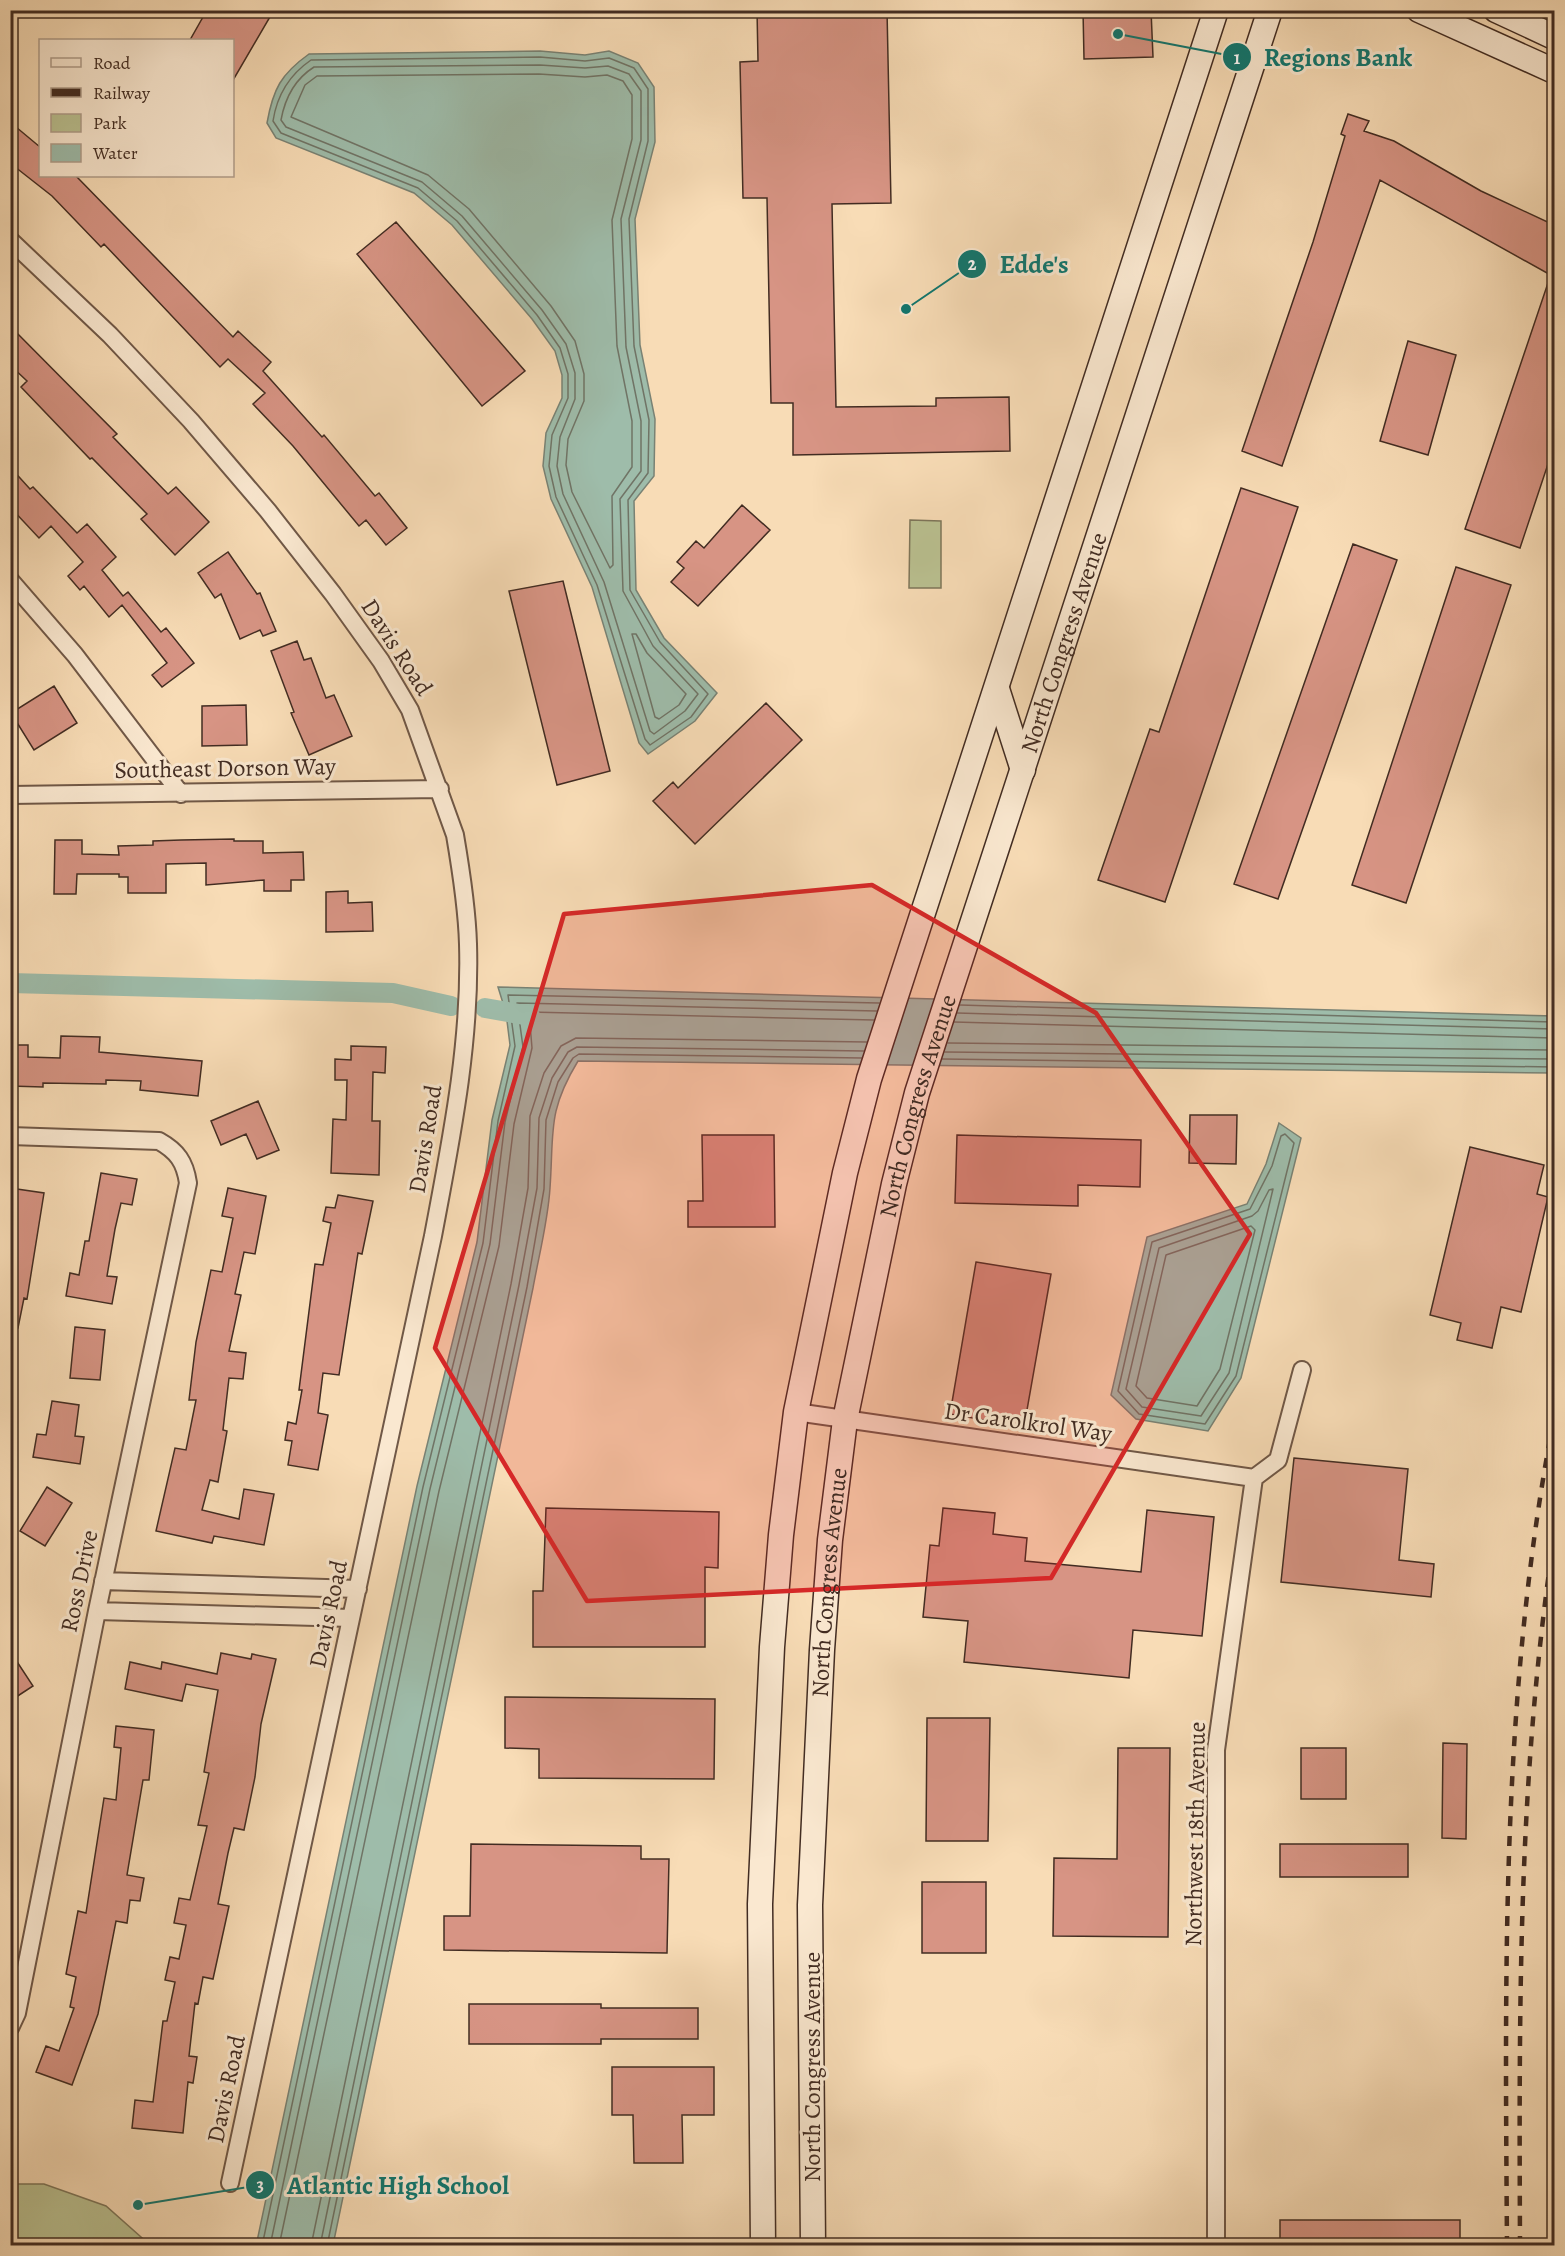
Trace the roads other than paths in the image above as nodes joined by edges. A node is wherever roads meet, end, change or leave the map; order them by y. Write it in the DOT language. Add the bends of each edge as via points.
graph roads {
  1 [pos="1216,10"];
  2 [pos="1270,10"];
  3 [pos="1419,10"];
  4 [pos="1496,10"];
  5 [pos="1554,37"];
  6 [pos="1554,71"];
  7 [pos="10,240"];
  8 [pos="10,580"];
  9 [pos="997,689"];
  10 [pos="1023,770"];
  11 [pos="440,789"];
  12 [pos="181,794"];
  13 [pos="10,795"];
  14 [pos="10,1136"];
  15 [pos="1302,1370"];
  16 [pos="796,1412"];
  17 [pos="845,1420"];
  18 [pos="1254,1478"];
  19 [pos="103,1581"];
  20 [pos="357,1589"];
  21 [pos="97,1611"];
  22 [pos="351,1618"];
  23 [pos="10,2028"];
  24 [pos="230,2183"];
  25 [pos="764,2246"];
  26 [pos="813,2246"];
  27 [pos="1216,2246"];
  1 -- 9 [label="main road, North Congress Avenue"];
  2 -- 10 [label="main road, North Congress Avenue"];
  3 -- 6 [label="main road"];
  4 -- 5 [label="main road"];
  7 -- 11 [label="street, Davis Road" via="110,335 191,421 319,575 381,661 410,710"];
  8 -- 12 [label="street" via="75,654"];
  9 -- 10 [label="main road"];
  9 -- 16 [label="main road, North Congress Avenue" via="869,1079 845,1173"];
  10 -- 17 [label="main road, North Congress Avenue" via="917,1093"];
  11 -- 12 [label="street, Southeast Dorson Way"];
  11 -- 20 [label="street, Davis Road" via="456,835 468,944 458,1108"];
  12 -- 13 [label="street, Southeast Dorson Way"];
  14 -- 19 [label="street, Ross Drive" via="159,1141 180,1157 188,1183"];
  15 -- 18 [label="street" via="1278,1460"];
  16 -- 17 [label="street, Dr Carolkrol Way"];
  16 -- 25 [label="main road, North Congress Avenue" via="772,1647 760,1904"];
  17 -- 18 [label="street, Dr Carolkrol Way"];
  17 -- 26 [label="main road, North Congress Avenue" via="822,1639 810,1905"];
  18 -- 27 [label="street, Northwest 18th Avenue" via="1216,1750"];
  19 -- 20 [label="street"];
  19 -- 21 [label="street, Ross Drive"];
  20 -- 22 [label="street, Davis Road"];
  21 -- 22 [label="street"];
  21 -- 23 [label="street, Ross Drive" via="17,2013"];
  22 -- 24 [label="street, Davis Road"];
}
